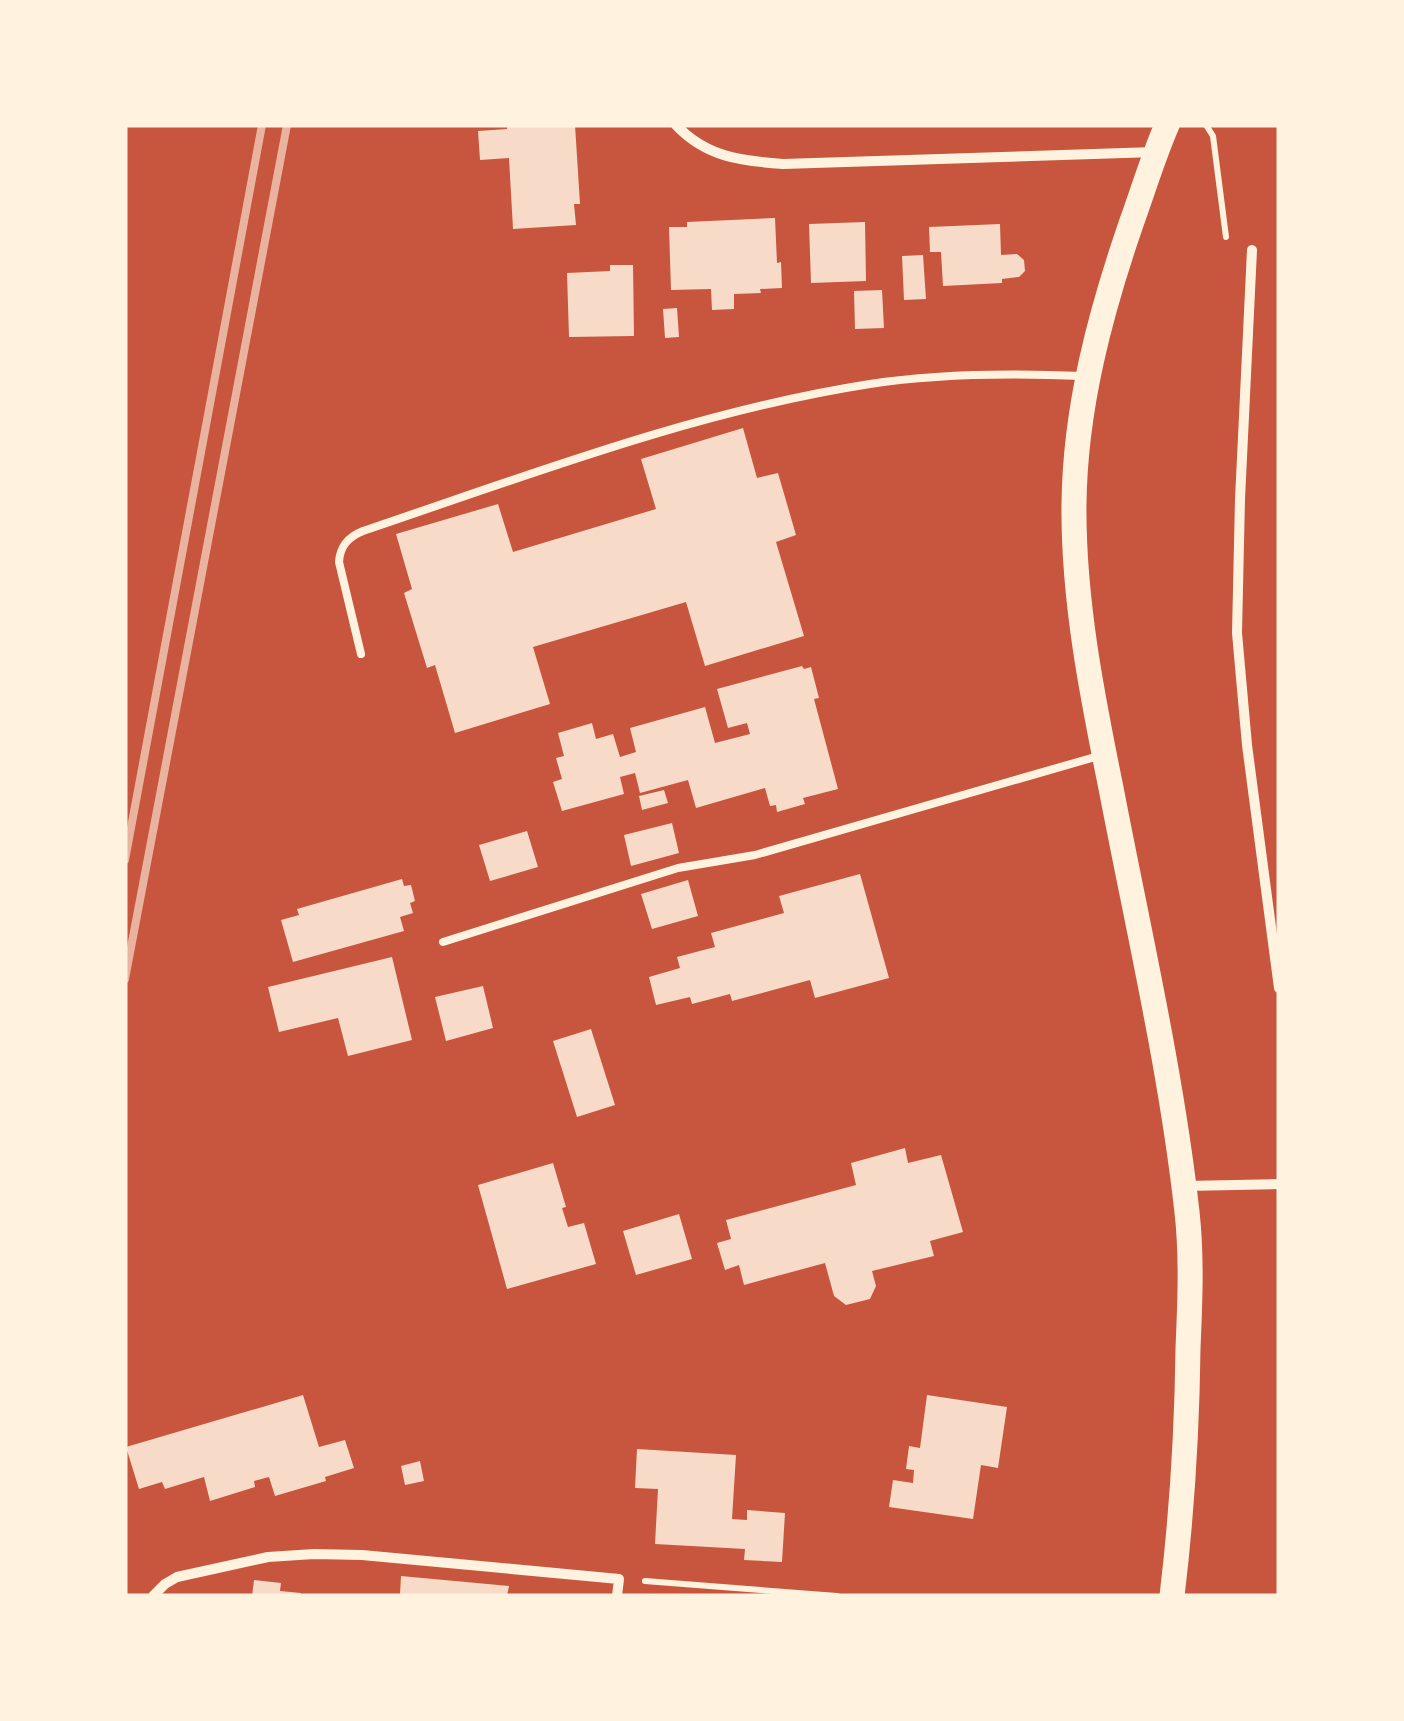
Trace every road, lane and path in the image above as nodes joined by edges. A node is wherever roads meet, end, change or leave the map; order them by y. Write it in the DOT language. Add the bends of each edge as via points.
graph roads {
  1 [pos="676,125"];
  2 [pos="1167,125"];
  3 [pos="1206,125"];
  4 [pos="1156,152"];
  5 [pos="1252,250"];
  6 [pos="1088,376"];
  7 [pos="361,654"];
  8 [pos="1104,754"];
  9 [pos="443,942"];
  10 [pos="1279,988"];
  11 [pos="1279,1184"];
  12 [pos="1184,1186"];
  13 [pos="618,1578"];
  14 [pos="153,1596"];
  15 [pos="617,1596"];
  16 [pos="837,1596"];
  17 [pos="1172,1596"];
  1 -- 4 [label="street" via="704,149 783,164"];
  2 -- 4 [label="main road"];
  3 -- 5 [label="path" via="1228,249"];
  4 -- 6 [label="main road"];
  5 -- 10 [label="street" via="1237,633"];
  6 -- 7 [label="lane" via="918,378 772,403 658,433 363,530 346,542 339,562"];
  6 -- 8 [label="main road" via="1074,532"];
  8 -- 9 [label="lane" via="754,855 678,868"];
  8 -- 12 [label="main road"];
  11 -- 12 [label="street"];
  12 -- 17 [label="main road" via="1191,1254 1186,1451"];
  13 -- 14 [label="street" via="292,1554 177,1577"];
  13 -- 15 [label="street"];
  13 -- 16 [label="path"];
}
